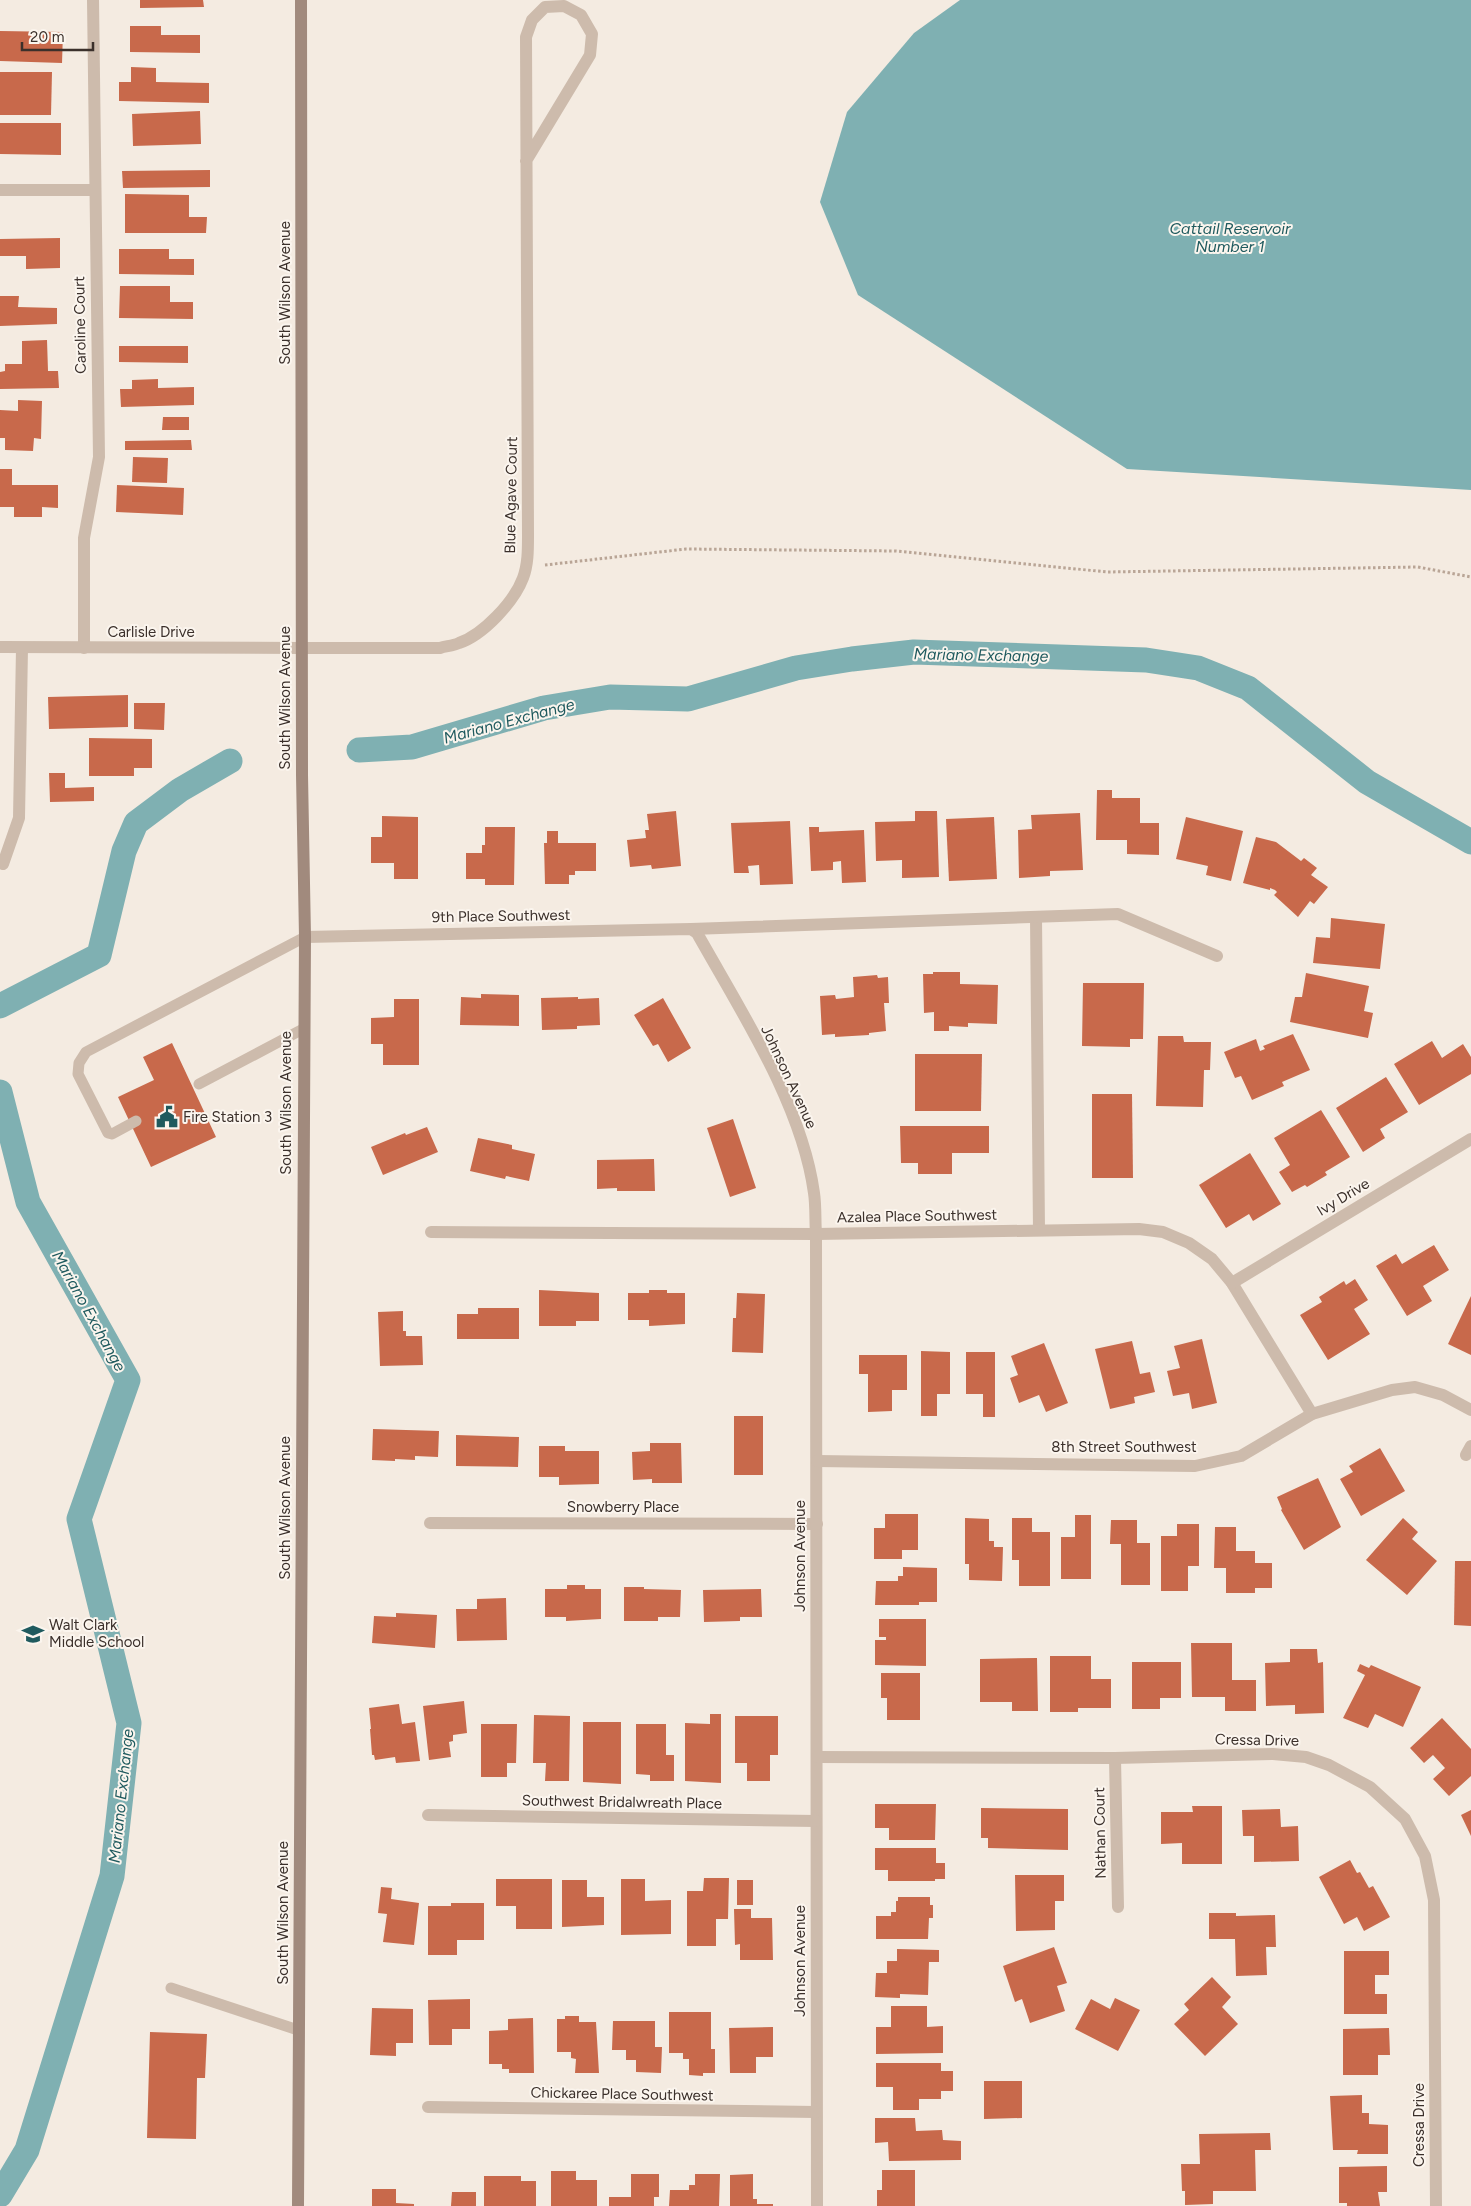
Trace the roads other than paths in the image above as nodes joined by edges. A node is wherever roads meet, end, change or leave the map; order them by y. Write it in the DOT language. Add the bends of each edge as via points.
graph roads {
  1 [pos="93,0"];
  2 [pos="301,0"];
  3 [pos="526,161"];
  4 [pos="0,190"];
  5 [pos="95,190"];
  6 [pos="0,647"];
  7 [pos="22,648"];
  8 [pos="84,648"];
  9 [pos="302,648"];
  10 [pos="2,864"];
  11 [pos="1036,917"];
  12 [pos="694,931"];
  13 [pos="305,937"];
  14 [pos="1217,956"];
  15 [pos="303,1029"];
  16 [pos="199,1084"];
  17 [pos="136,1121"];
  18 [pos="1471,1139"];
  19 [pos="1039,1230"];
  20 [pos="432,1232"];
  21 [pos="816,1234"];
  22 [pos="1232,1284"];
  23 [pos="1471,1410"];
  24 [pos="1312,1414"];
  25 [pos="816,1461"];
  26 [pos="430,1523"];
  27 [pos="817,1524"];
  28 [pos="816,1757"];
  29 [pos="1115,1758"];
  30 [pos="428,1815"];
  31 [pos="816,1821"];
  32 [pos="1118,1907"];
  33 [pos="171,1988"];
  34 [pos="298,2030"];
  35 [pos="428,2107"];
  36 [pos="816,2112"];
  37 [pos="298,2206"];
  38 [pos="816,2206"];
  39 [pos="1436,2206"];
  1 -- 5 [label="street, Caroline Court"];
  2 -- 9 [label="main road, South Wilson Avenue"];
  3 -- 3 [label="street, Blue Agave Court" via="526,37 532,20 545,7 564,6 581,15 592,34 590,56"];
  3 -- 9 [label="street, Blue Agave Court" via="528,536 525,567 517,592 496,617 460,643 440,648"];
  4 -- 5 [label="street"];
  5 -- 8 [label="street, Caroline Court" via="99,457 84,538"];
  6 -- 7 [label="street, Carlisle Drive"];
  7 -- 8 [label="street, Carlisle Drive"];
  7 -- 10 [label="street" via="19,818"];
  8 -- 9 [label="street, Carlisle Drive"];
  9 -- 13 [label="main road, South Wilson Avenue"];
  11 -- 12 [label="street, 9th Place Southwest"];
  11 -- 14 [label="street, 9th Place Southwest" via="1118,914"];
  11 -- 19 [label="street"];
  12 -- 13 [label="street, 9th Place Southwest"];
  12 -- 21 [label="street, Johnson Avenue" via="760,1047 788,1107 814,1192"];
  13 -- 15 [label="main road, South Wilson Avenue"];
  13 -- 17 [label="lane" via="86,1052 78,1063 78,1074 108,1134"];
  15 -- 16 [label="lane"];
  15 -- 34 [label="main road, South Wilson Avenue"];
  18 -- 22 [label="street, Ivy Drive"];
  19 -- 21 [label="street, Azalea Place Southwest"];
  19 -- 22 [label="street, Azalea Place Southwest" via="1139,1229 1163,1232 1189,1243 1212,1259"];
  20 -- 21 [label="street, Azalea Place Southwest"];
  21 -- 25 [label="street, Johnson Avenue"];
  22 -- 24 [label="street, Azalea Place Southwest"];
  23 -- 24 [label="street, 8th Street Southwest" via="1442,1395 1415,1387 1366,1396"];
  24 -- 25 [label="street, 8th Street Southwest" via="1242,1456 1194,1466"];
  25 -- 27 [label="street, Johnson Avenue"];
  26 -- 27 [label="street, Snowberry Place"];
  27 -- 28 [label="street, Johnson Avenue"];
  28 -- 29 [label="street, Cressa Drive"];
  28 -- 31 [label="street, Johnson Avenue"];
  29 -- 32 [label="street, Nathan Court"];
  29 -- 39 [label="street, Cressa Drive" via="1273,1754 1306,1757 1370,1786 1405,1819 1425,1856 1434,1900"];
  30 -- 31 [label="street, Southwest Bridalwreath Place"];
  31 -- 36 [label="street, Johnson Avenue"];
  33 -- 34 [label="lane"];
  34 -- 37 [label="main road, South Wilson Avenue"];
  35 -- 36 [label="street, Chickaree Place Southwest"];
  36 -- 38 [label="street, Johnson Avenue"];
}
